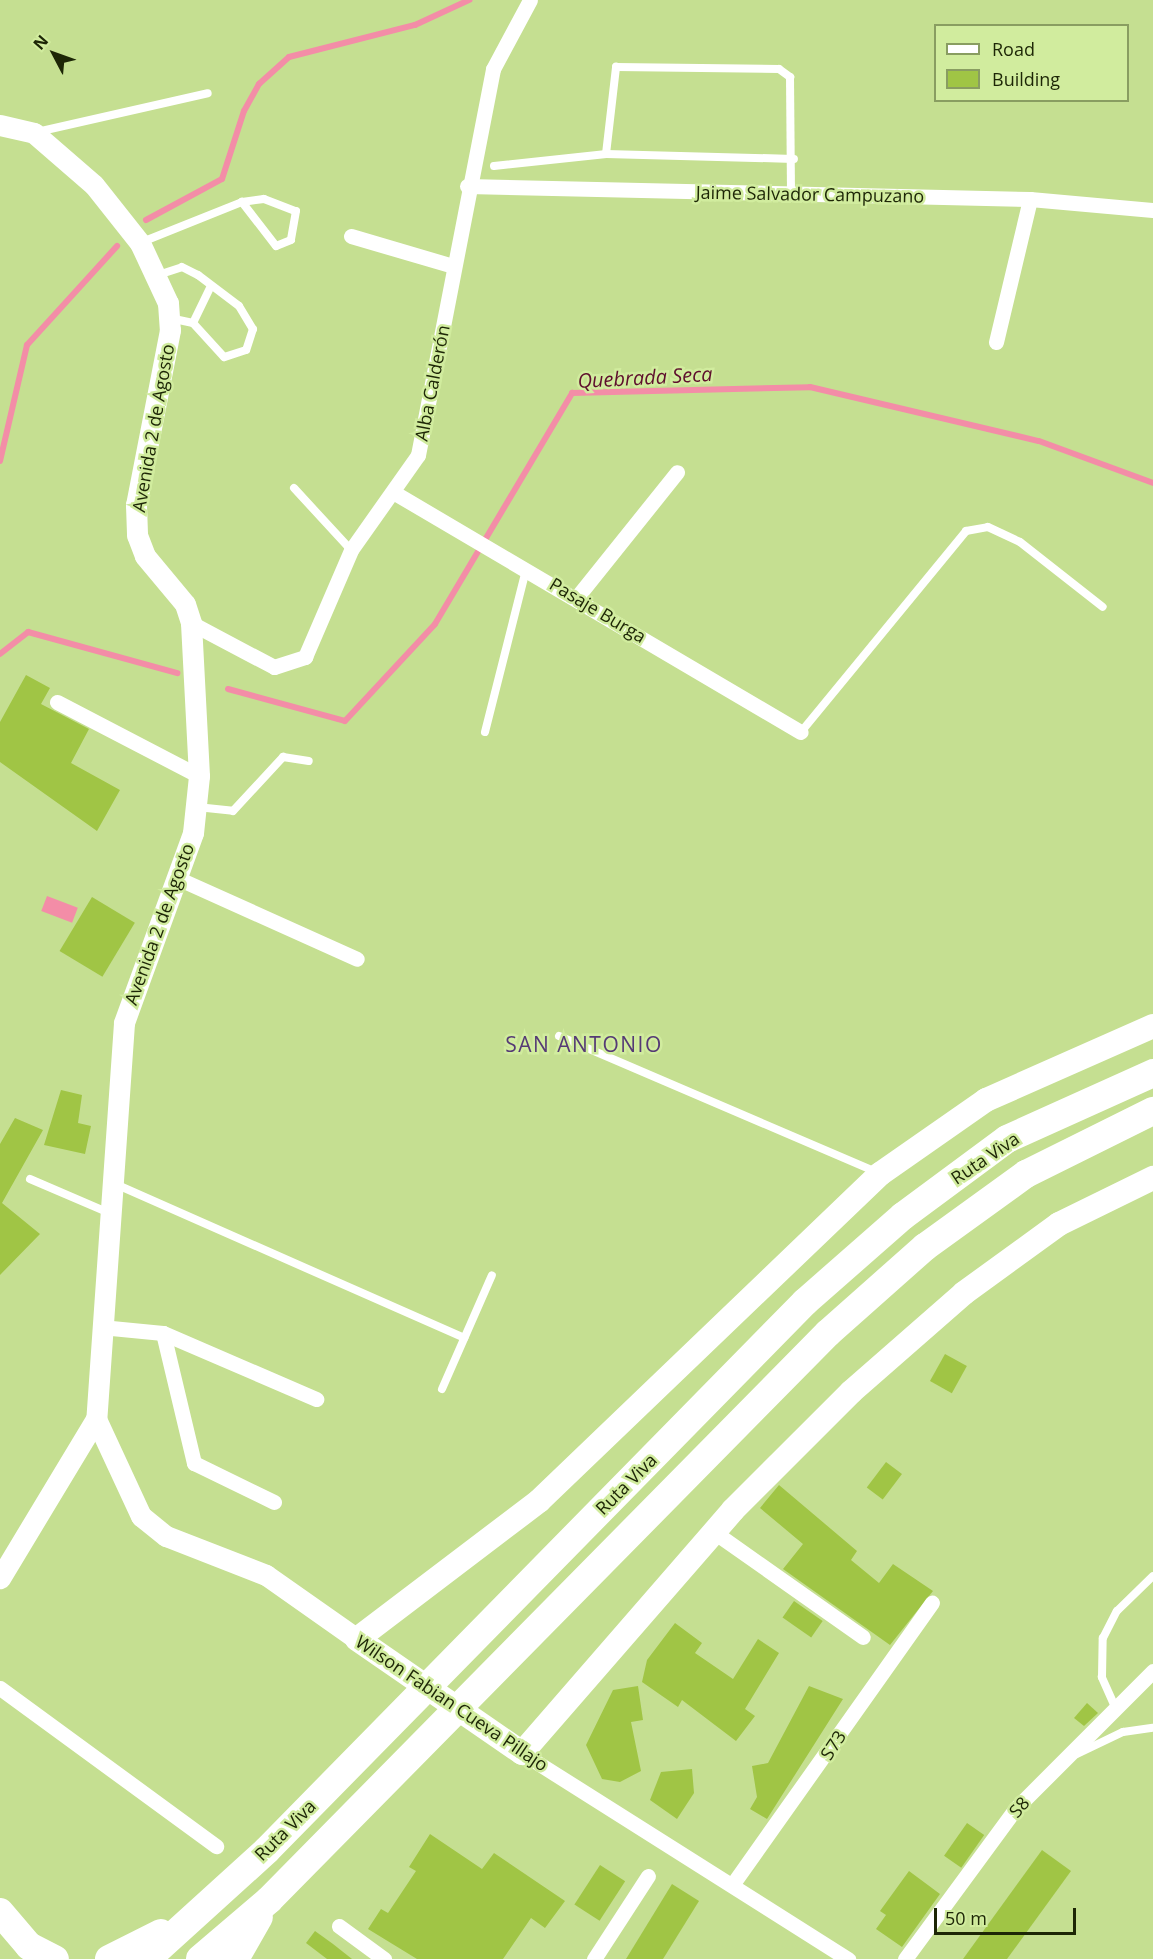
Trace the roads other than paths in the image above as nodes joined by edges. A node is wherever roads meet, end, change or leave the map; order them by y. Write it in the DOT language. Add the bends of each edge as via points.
graph roads {
  1 [pos="531,0"];
  2 [pos="208,93"];
  3 [pos="0,125"];
  4 [pos="34,133"];
  5 [pos="606,154"];
  6 [pos="794,159"];
  7 [pos="494,166"];
  8 [pos="467,186"];
  9 [pos="791,194"];
  10 [pos="1030,199"];
  11 [pos="242,202"];
  12 [pos="1153,210"];
  13 [pos="351,236"];
  14 [pos="140,243"];
  15 [pos="453,266"];
  16 [pos="158,275"];
  17 [pos="211,286"];
  18 [pos="169,318"];
  19 [pos="193,322"];
  20 [pos="996,342"];
  21 [pos="677,472"];
  22 [pos="294,488"];
  23 [pos="393,492"];
  24 [pos="351,550"];
  25 [pos="527,568"];
  26 [pos="577,597"];
  27 [pos="1103,607"];
  28 [pos="192,623"];
  29 [pos="57,702"];
  30 [pos="485,732"];
  31 [pos="801,732"];
  32 [pos="309,760"];
  33 [pos="199,776"];
  34 [pos="196,807"];
  35 [pos="177,878"];
  36 [pos="357,959"];
  37 [pos="1153,1026"];
  38 [pos="559,1036"];
  39 [pos="1153,1073"];
  40 [pos="1153,1111"];
  41 [pos="880,1174"];
  42 [pos="1153,1178"];
  43 [pos="30,1179"];
  44 [pos="109,1182"];
  45 [pos="107,1212"];
  46 [pos="492,1275"];
  47 [pos="101,1327"];
  48 [pos="163,1333"];
  49 [pos="464,1338"];
  50 [pos="442,1389"];
  51 [pos="316,1399"];
  52 [pos="96,1419"];
  53 [pos="274,1502"];
  54 [pos="714,1532"];
  55 [pos="1153,1576"];
  56 [pos="0,1578"];
  57 [pos="932,1603"];
  58 [pos="863,1636"];
  59 [pos="357,1639"];
  60 [pos="1153,1671"];
  61 [pos="0,1688"];
  62 [pos="1116,1709"];
  63 [pos="1153,1728"];
  64 [pos="522,1753"];
  65 [pos="1067,1759"];
  66 [pos="216,1846"];
  67 [pos="648,1876"];
  68 [pos="732,1885"];
  69 [pos="269,1900"];
  70 [pos="0,1912"];
  71 [pos="197,1914"];
  72 [pos="339,1926"];
  73 [pos="30,1952"];
  74 [pos="55,1959"];
  75 [pos="109,1959"];
  76 [pos="147,1959"];
  77 [pos="200,1959"];
  78 [pos="235,1959"];
  79 [pos="384,1959"];
  80 [pos="594,1959"];
  81 [pos="848,1959"];
  82 [pos="905,1959"];
  1 -- 8 [label="street, Alba Calderón" via="493,69"];
  2 -- 4 [label="lane"];
  3 -- 4 [label="main road, Avenida 2 de Agosto"];
  4 -- 14 [label="main road, Avenida 2 de Agosto" via="94,185"];
  5 -- 6 [label="lane"];
  5 -- 6 [label="lane" via="616,67 779,69 790,77"];
  5 -- 7 [label="lane"];
  6 -- 9 [label="lane"];
  8 -- 9 [label="street, Jaime Salvador Campuzano"];
  8 -- 15 [label="street, Alba Calderón"];
  9 -- 10 [label="street, Jaime Salvador Campuzano"];
  10 -- 12 [label="street, Jaime Salvador Campuzano"];
  10 -- 20 [label="street"];
  11 -- 11 [label="lane" via="287,203 296,211 291,240 276,246"];
  11 -- 14 [label="lane"];
  13 -- 15 [label="street"];
  14 -- 16 [label="main road, Avenida 2 de Agosto"];
  15 -- 23 [label="street, Alba Calderón" via="423,442"];
  16 -- 17 [label="lane" via="182,267"];
  16 -- 18 [label="main road, Avenida 2 de Agosto"];
  17 -- 19 [label="lane"];
  17 -- 19 [label="lane" via="249,318 253,329 246,350 236,357 216,352"];
  18 -- 19 [label="lane"];
  18 -- 28 [label="main road, Avenida 2 de Agosto" via="136,505 137,535 146,556 185,604"];
  21 -- 26 [label="street"];
  22 -- 24 [label="lane"];
  23 -- 24 [label="street, Alba Calderón"];
  23 -- 25 [label="street, Pasaje Burga"];
  24 -- 28 [label="street, Alba Calderón" via="320,629 295,664 265,664"];
  25 -- 26 [label="street, Pasaje Burga"];
  25 -- 30 [label="lane"];
  26 -- 31 [label="street, Pasaje Burga"];
  27 -- 31 [label="lane" via="1020,542 988,527 966,531"];
  28 -- 33 [label="main road, Avenida 2 de Agosto"];
  29 -- 33 [label="street"];
  32 -- 34 [label="lane" via="283,757 232,811"];
  33 -- 34 [label="main road, Avenida 2 de Agosto"];
  34 -- 35 [label="main road, Avenida 2 de Agosto"];
  35 -- 36 [label="street"];
  35 -- 44 [label="main road, Avenida 2 de Agosto" via="137,974 124,1023"];
  37 -- 41 [label="main road" via="986,1100"];
  38 -- 41 [label="lane"];
  39 -- 71 [label="highway, Ruta Viva" via="1007,1139 903,1216 805,1302 267,1850"];
  40 -- 69 [label="highway, Ruta Viva" via="1026,1174 925,1247 837,1326"];
  41 -- 59 [label="main road" via="793,1252 539,1501"];
  42 -- 54 [label="main road" via="1059,1224 964,1293 851,1392"];
  43 -- 45 [label="lane"];
  44 -- 45 [label="main road, Avenida 2 de Agosto"];
  44 -- 49 [label="lane"];
  45 -- 47 [label="main road, Avenida 2 de Agosto"];
  46 -- 49 [label="lane"];
  47 -- 48 [label="street"];
  47 -- 52 [label="main road, Avenida 2 de Agosto"];
  48 -- 51 [label="street"];
  48 -- 53 [label="street" via="194,1463"];
  49 -- 50 [label="lane"];
  52 -- 56 [label="main road, Avenida 2 de Agosto"];
  52 -- 59 [label="main road, Wilson Fabian Cueva Pillajo" via="141,1516 166,1536 266,1575"];
  54 -- 58 [label="street"];
  54 -- 64 [label="main road"];
  55 -- 62 [label="lane" via="1117,1611 1103,1638 1102,1677"];
  57 -- 68 [label="street, S73"];
  59 -- 64 [label="main road, Wilson Fabian Cueva Pillajo"];
  60 -- 62 [label="street, S8"];
  61 -- 66 [label="street"];
  62 -- 65 [label="street, S8"];
  63 -- 65 [label="lane" via="1123,1731"];
  64 -- 68 [label="street, Wilson Fabian Cueva Pillajo"];
  65 -- 82 [label="street, S8" via="1015,1809"];
  67 -- 80 [label="street"];
  68 -- 81 [label="street, Wilson Fabian Cueva Pillajo"];
  69 -- 77 [label="highway, Ruta Viva"];
  69 -- 78 [label="highway"];
  70 -- 73 [label="highway"];
  71 -- 75 [label="highway"];
  71 -- 76 [label="highway, Ruta Viva"];
  72 -- 79 [label="street"];
  73 -- 74 [label="highway"];
}
